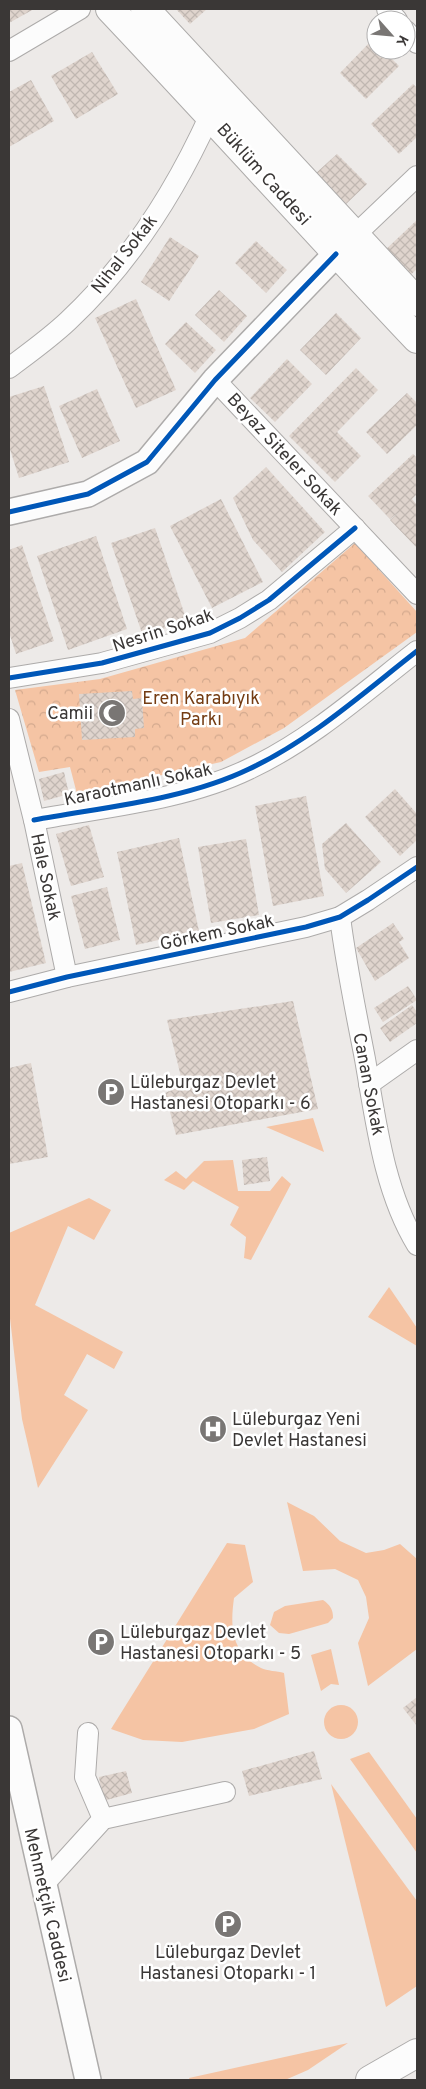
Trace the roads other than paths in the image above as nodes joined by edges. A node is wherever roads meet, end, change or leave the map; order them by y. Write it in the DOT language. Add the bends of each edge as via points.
graph roads {
  1 [pos="80,9"];
  2 [pos="110,9"];
  3 [pos="144,9"];
  4 [pos="9,51"];
  5 [pos="210,115"];
  6 [pos="417,176"];
  7 [pos="345,244"];
  8 [pos="417,302"];
  9 [pos="417,339"];
  10 [pos="9,368"];
  11 [pos="215,380"];
  12 [pos="9,512"];
  13 [pos="355,528"];
  14 [pos="417,594"];
  15 [pos="417,652"];
  16 [pos="9,678"];
  17 [pos="9,720"];
  18 [pos="34,820"];
  19 [pos="417,867"];
  20 [pos="340,917"];
  21 [pos="68,977"];
  22 [pos="9,992"];
  23 [pos="417,1050"];
  24 [pos="369,1084"];
  25 [pos="412,1223"];
  26 [pos="417,1245"];
  27 [pos="9,1729"];
  28 [pos="88,1733"];
  29 [pos="225,1792"];
  30 [pos="103,1819"];
  31 [pos="44,1884"];
  32 [pos="417,2053"];
  33 [pos="88,2080"];
  34 [pos="370,2080"];
  1 -- 4 [label="street"];
  2 -- 5 [label="main road, Büklüm Caddesi"];
  3 -- 7 [label="main road, Büklüm Caddesi"];
  5 -- 7 [label="main road, Büklüm Caddesi"];
  5 -- 10 [label="street, Nihal Sokak" via="162,205 113,273 68,321"];
  6 -- 7 [label="street"];
  7 -- 8 [label="main road, Büklüm Caddesi"];
  7 -- 9 [label="main road, Büklüm Caddesi"];
  7 -- 11 [label="street"];
  11 -- 12 [label="street" via="147,462 88,494"];
  11 -- 13 [label="street, Beyaz Siteler Sokak"];
  13 -- 14 [label="street, Beyaz Siteler Sokak"];
  13 -- 16 [label="street, Nesrin Sokak" via="269,600 210,633 102,664"];
  15 -- 18 [label="street, Karaotmanlı Sokak" via="320,728 248,770 209,785 164,796"];
  17 -- 18 [label="street, Hale Sokak"];
  18 -- 21 [label="street, Hale Sokak"];
  19 -- 20 [label="street, Görkem Sokak"];
  20 -- 21 [label="street, Görkem Sokak" via="306,928"];
  20 -- 24 [label="street, Canan Sokak"];
  21 -- 22 [label="street, Görkem Sokak"];
  23 -- 24 [label="street"];
  24 -- 25 [label="street, Canan Sokak" via="394,1194"];
  25 -- 26 [label="street, Canan Sokak"];
  27 -- 31 [label="street, Mehmetçik Caddesi"];
  28 -- 30 [label="street" via="85,1777"];
  29 -- 30 [label="street"];
  30 -- 31 [label="street"];
  31 -- 33 [label="street, Mehmetçik Caddesi"];
  32 -- 34 [label="main road"];
}
